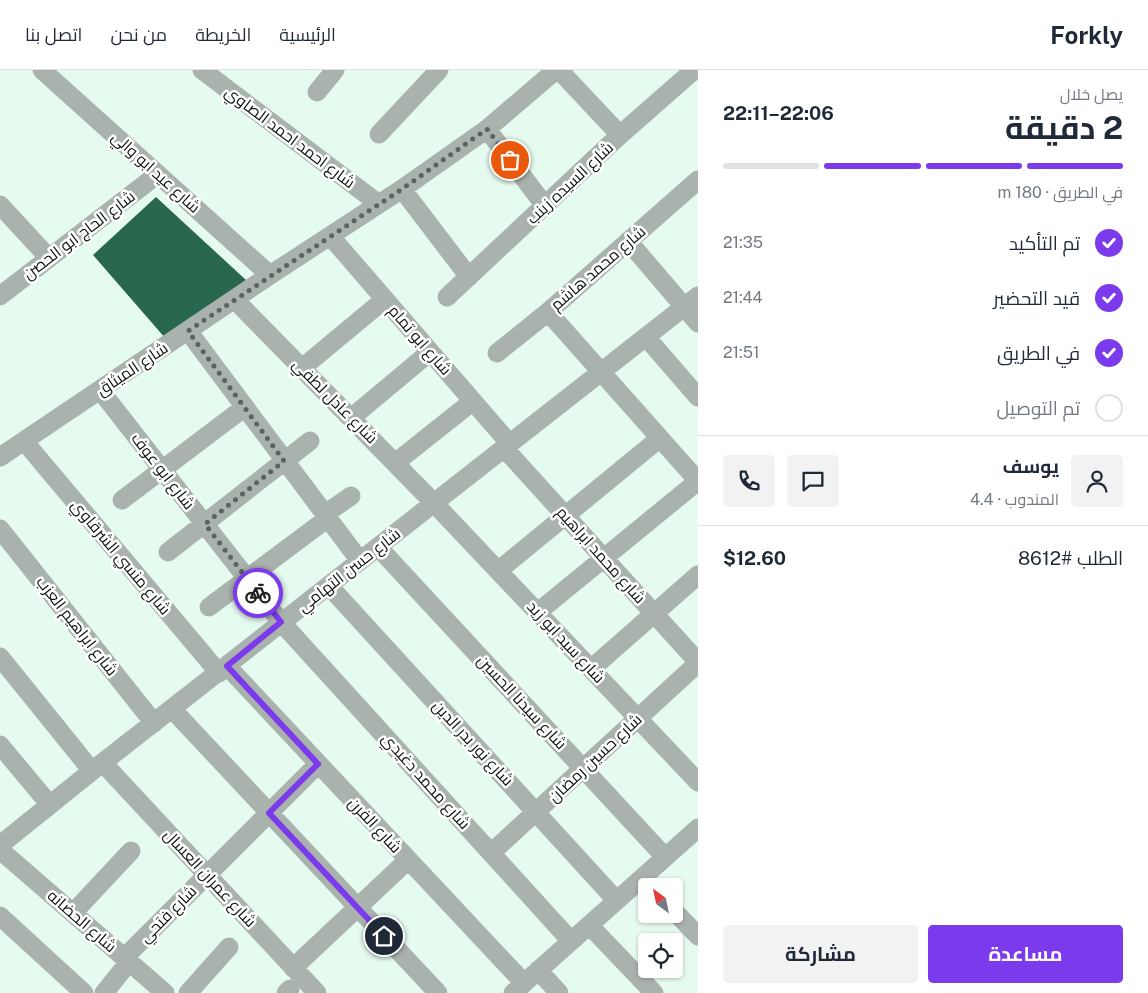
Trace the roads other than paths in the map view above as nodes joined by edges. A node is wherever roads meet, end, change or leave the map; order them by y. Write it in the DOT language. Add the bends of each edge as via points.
graph roads {
  1 [pos="42,70"];
  2 [pos="202,70"];
  3 [pos="335,70"];
  4 [pos="439,70"];
  5 [pos="557,70"];
  6 [pos="694,70"];
  7 [pos="317,92"];
  8 [pos="487,129"];
  9 [pos="379,134"];
  10 [pos="620,135"];
  11 [pos="158,174"];
  12 [pos="698,180"];
  13 [pos="402,189"];
  14 [pos="379,204"];
  15 [pos="0,205"];
  16 [pos="545,206"];
  17 [pos="331,237"];
  18 [pos="628,241"];
  19 [pos="50,258"];
  20 [pos="270,275"];
  21 [pos="469,277"];
  22 [pos="0,296"];
  23 [pos="698,296"];
  24 [pos="447,297"];
  25 [pos="385,299"];
  26 [pos="235,300"];
  27 [pos="683,307"];
  28 [pos="548,312"];
  29 [pos="698,324"];
  30 [pos="188,331"];
  31 [pos="646,337"];
  32 [pos="430,352"];
  33 [pos="497,353"];
  34 [pos="302,368"];
  35 [pos="600,373"];
  36 [pos="100,390"];
  37 [pos="698,397"];
  38 [pos="473,402"];
  39 [pos="245,407"];
  40 [pos="351,418"];
  41 [pos="660,438"];
  42 [pos="24,441"];
  43 [pos="310,441"];
  44 [pos="507,446"];
  45 [pos="0,457"];
  46 [pos="284,461"];
  47 [pos="395,463"];
  48 [pos="162,469"];
  49 [pos="698,481"];
  50 [pos="351,496"];
  51 [pos="122,500"];
  52 [pos="434,503"];
  53 [pos="327,516"];
  54 [pos="565,516"];
  55 [pos="205,524"];
  56 [pos="0,529"];
  57 [pos="378,547"];
  58 [pos="168,552"];
  59 [pos="604,558"];
  60 [pos="360,561"];
  61 [pos="498,570"];
  62 [pos="698,575"];
  63 [pos="247,578"];
  64 [pos="329,586"];
  65 [pos="208,607"];
  66 [pos="538,612"];
  67 [pos="654,614"];
  68 [pos="281,622"];
  69 [pos="0,657"];
  70 [pos="698,662"];
  71 [pos="591,668"];
  72 [pos="223,669"];
  73 [pos="172,709"];
  74 [pos="638,718"];
  75 [pos="154,723"];
  76 [pos="1,748"];
  77 [pos="318,764"];
  78 [pos="98,767"];
  79 [pos="583,768"];
  80 [pos="698,782"];
  81 [pos="50,805"];
  82 [pos="536,812"];
  83 [pos="269,813"];
  84 [pos="694,839"];
  85 [pos="0,845"];
  86 [pos="0,850"];
  87 [pos="131,851"];
  88 [pos="491,852"];
  89 [pos="665,857"];
  90 [pos="408,860"];
  91 [pos="207,874"];
  92 [pos="649,878"];
  93 [pos="638,887"];
  94 [pos="616,900"];
  95 [pos="358,907"];
  96 [pos="73,913"];
  97 [pos="0,916"];
  98 [pos="683,920"];
  99 [pos="589,925"];
  100 [pos="698,936"];
  101 [pos="571,941"];
  102 [pos="229,947"];
  103 [pos="127,960"];
  104 [pos="294,968"];
  105 [pos="538,970"];
  106 [pos="518,988"];
  107 [pos="84,993"];
  108 [pos="104,993"];
  109 [pos="165,993"];
  110 [pos="188,993"];
  111 [pos="317,993"];
  112 [pos="438,993"];
  113 [pos="559,993"];
  114 [pos="654,993"];
  1 -- 11 [label="street, شارع عيد ابو والي"];
  2 -- 14 [label="street, شارع احمد احمد الصاوي"];
  3 -- 7 [label="street"];
  4 -- 9 [label="street"];
  5 -- 8 [label="street, شارع الميثاق"];
  5 -- 10 [label="street"];
  6 -- 10 [label="street, شارع السيده زينب"];
  8 -- 13 [label="street, شارع الميثاق"];
  8 -- 16 [label="street"];
  10 -- 16 [label="street, شارع السيده زينب"];
  11 -- 19 [label="street, شارع الحاج ابو الحصن"];
  11 -- 20 [label="street, شارع عيد ابو والي"];
  12 -- 18 [label="street, شارع محمد هاشم"];
  13 -- 14 [label="street, شارع الميثاق"];
  13 -- 21 [label="street"];
  14 -- 17 [label="street, شارع الميثاق"];
  15 -- 19 [label="street"];
  16 -- 21 [label="street, شارع السيده زينب"];
  17 -- 20 [label="street, شارع الميثاق"];
  17 -- 25 [label="street, شارع ابو تمام"];
  18 -- 27 [label="street"];
  18 -- 28 [label="street, شارع محمد هاشم"];
  19 -- 22 [label="street, شارع الحاج ابو الحصن"];
  20 -- 26 [label="street, شارع الميثاق"];
  21 -- 24 [label="street, شارع السيده زينب"];
  23 -- 27 [label="street, شارع حسن التهامي"];
  25 -- 32 [label="street, شارع ابو تمام"];
  25 -- 34 [label="street"];
  26 -- 30 [label="street, شارع الميثاق"];
  26 -- 34 [label="street, شارع عادل لطفي"];
  27 -- 29 [label="street"];
  27 -- 31 [label="street, شارع حسن التهامي"];
  28 -- 33 [label="street, شارع محمد هاشم"];
  28 -- 35 [label="street"];
  30 -- 36 [label="street, شارع الميثاق"];
  30 -- 39 [label="street"];
  31 -- 35 [label="street, شارع حسن التهامي"];
  31 -- 37 [label="street"];
  32 -- 38 [label="street, شارع ابو تمام"];
  32 -- 40 [label="street"];
  34 -- 40 [label="street, شارع عادل لطفي"];
  35 -- 41 [label="street"];
  35 -- 44 [label="street, شارع حسن التهامي"];
  36 -- 42 [label="street, شارع الميثاق"];
  36 -- 48 [label="street, شارع ابو عوف"];
  38 -- 44 [label="street, شارع ابو تمام"];
  38 -- 47 [label="street"];
  39 -- 46 [label="street"];
  39 -- 48 [label="street"];
  40 -- 47 [label="street, شارع عادل لطفي"];
  41 -- 49 [label="street"];
  41 -- 54 [label="street"];
  42 -- 45 [label="street, شارع الميثاق"];
  42 -- 72 [label="street, شارع منسي الشرقاوي"];
  43 -- 46 [label="street"];
  44 -- 52 [label="street, شارع حسن التهامي"];
  44 -- 54 [label="street, شارع محمد ابراهيم"];
  46 -- 53 [label="street"];
  46 -- 55 [label="street"];
  47 -- 52 [label="street, شارع عادل لطفي"];
  48 -- 51 [label="street"];
  48 -- 55 [label="street, شارع ابو عوف"];
  49 -- 59 [label="street"];
  50 -- 53 [label="street"];
  52 -- 57 [label="street, شارع حسن التهامي"];
  52 -- 61 [label="street, شارع سيد ابو زيد"];
  53 -- 60 [label="street"];
  53 -- 63 [label="street"];
  54 -- 59 [label="street, شارع محمد ابراهيم"];
  54 -- 61 [label="street"];
  55 -- 58 [label="street"];
  55 -- 63 [label="street, شارع ابو عوف"];
  56 -- 75 [label="street, شارع ابراهيم العزب"];
  57 -- 60 [label="street, شارع حسن التهامي"];
  57 -- 79 [label="street, شارع سيدنا الحسين"];
  59 -- 66 [label="street"];
  59 -- 67 [label="street, شارع محمد ابراهيم"];
  60 -- 64 [label="street, شارع حسن التهامي"];
  61 -- 66 [label="street, شارع سيد ابو زيد"];
  62 -- 67 [label="street"];
  63 -- 65 [label="street"];
  63 -- 68 [label="street, شارع ابو عوف"];
  64 -- 68 [label="street, شارع حسن التهامي"];
  64 -- 82 [label="street, شارع نور بدر الدين"];
  66 -- 71 [label="street, شارع سيد ابو زيد"];
  67 -- 70 [label="street, شارع محمد ابراهيم"];
  67 -- 71 [label="street"];
  68 -- 72 [label="street, شارع حسن التهامي"];
  68 -- 88 [label="street, شارع محمد دغيدي"];
  69 -- 78 [label="street, شارع عمران العسال"];
  70 -- 74 [label="street, شارع حسين رمضان"];
  71 -- 74 [label="street, شارع سيد ابو زيد"];
  72 -- 73 [label="street, شارع حسن التهامي"];
  72 -- 77 [label="street, شارع الفرن"];
  73 -- 75 [label="street, شارع حسن التهامي"];
  73 -- 83 [label="street"];
  74 -- 79 [label="street, شارع حسين رمضان"];
  74 -- 80 [label="street, شارع سيد ابو زيد"];
  75 -- 78 [label="street, شارع حسن التهامي"];
  76 -- 81 [label="street"];
  77 -- 83 [label="street, شارع فتحي"];
  77 -- 90 [label="street, شارع الفرن"];
  78 -- 81 [label="street, شارع حسن التهامي"];
  78 -- 91 [label="street, شارع عمران العسال"];
  79 -- 82 [label="street, شارع حسين رمضان"];
  79 -- 89 [label="street, شارع سيدنا الحسين"];
  81 -- 85 [label="street, شارع حسن التهامي"];
  82 -- 88 [label="street, شارع حسين رمضان"];
  82 -- 94 [label="street, شارع نور بدر الدين"];
  83 -- 91 [label="street, شارع فتحي"];
  83 -- 95 [label="street"];
  84 -- 89 [label="street"];
  86 -- 96 [label="street, شارع الحضانه"];
  87 -- 96 [label="street"];
  88 -- 101 [label="street, شارع محمد دغيدي"];
  89 -- 92 [label="street"];
  90 -- 95 [label="street"];
  90 -- 106 [label="street, شارع الفرن"];
  91 -- 103 [label="street, شارع فتحي"];
  91 -- 104 [label="street, شارع عمران العسال"];
  93 -- 94 [label="street"];
  94 -- 99 [label="street"];
  95 -- 104 [label="street"];
  95 -- 112 [label="street"];
  96 -- 103 [label="street, شارع الحضانه"];
  97 -- 107 [label="street"];
  98 -- 100 [label="street"];
  99 -- 101 [label="street"];
  99 -- 114 [label="street"];
  101 -- 105 [label="street"];
  102 -- 110 [label="street"];
  103 -- 108 [label="street, شارع فتحي"];
  103 -- 109 [label="street, شارع الحضانه"];
  104 -- 111 [label="street, شارع عمران العسال"];
  105 -- 106 [label="street"];
  105 -- 113 [label="street"];
}
